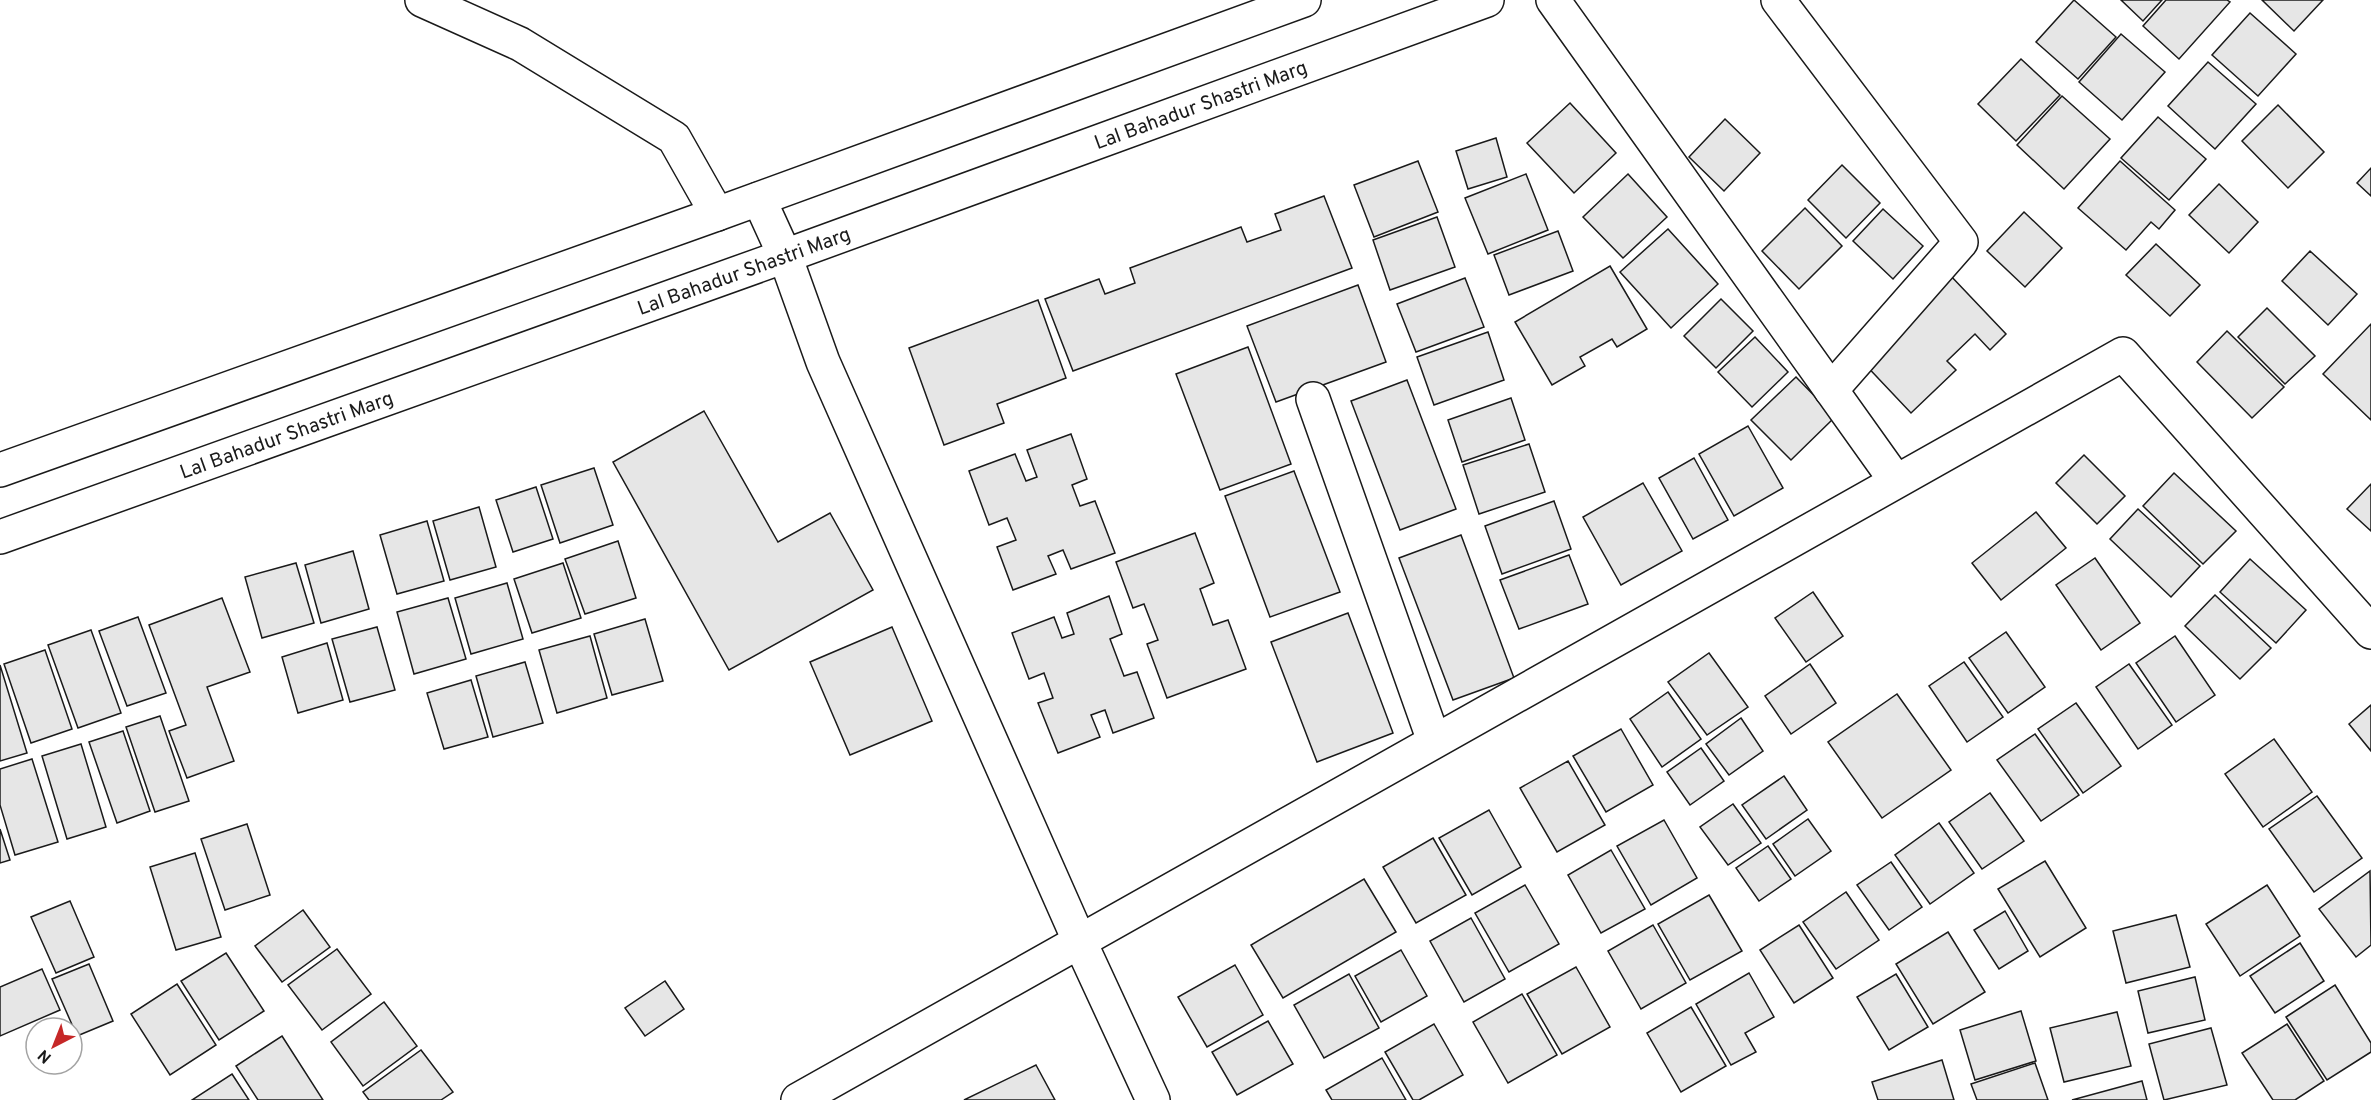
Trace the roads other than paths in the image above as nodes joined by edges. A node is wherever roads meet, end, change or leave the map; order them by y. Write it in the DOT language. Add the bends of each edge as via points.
graph roads {
  1 [pos="422,0"];
  2 [pos="1304,0"];
  3 [pos="1487,0"];
  4 [pos="1553,0"];
  5 [pos="1778,0"];
  6 [pos="759,199"];
  7 [pos="717,214"];
  8 [pos="785,256"];
  9 [pos="1831,390"];
  10 [pos="1313,399"];
  11 [pos="0,470"];
  12 [pos="1896,481"];
  13 [pos="0,537"];
  14 [pos="2371,632"];
  15 [pos="1434,741"];
  16 [pos="1079,940"];
  17 [pos="798,1100"];
  18 [pos="1154,1100"];
  1 -- 7 [label="main road" via="520,44 674,138"];
  2 -- 6 [label="main road"];
  3 -- 8 [label="main road, Lal Bahadur Shastri Marg"];
  4 -- 9 [label="main road"];
  5 -- 9 [label="main road" via="1961,242"];
  6 -- 7 [label="main road"];
  6 -- 8 [label="main road"];
  7 -- 11 [label="main road"];
  8 -- 13 [label="main road, Lal Bahadur Shastri Marg"];
  8 -- 16 [label="main road" via="823,362"];
  9 -- 12 [label="main road"];
  10 -- 15 [label="main road"];
  12 -- 14 [label="main road" via="2123,354"];
  12 -- 15 [label="main road"];
  15 -- 16 [label="main road"];
  16 -- 17 [label="main road"];
  16 -- 18 [label="main road"];
}
